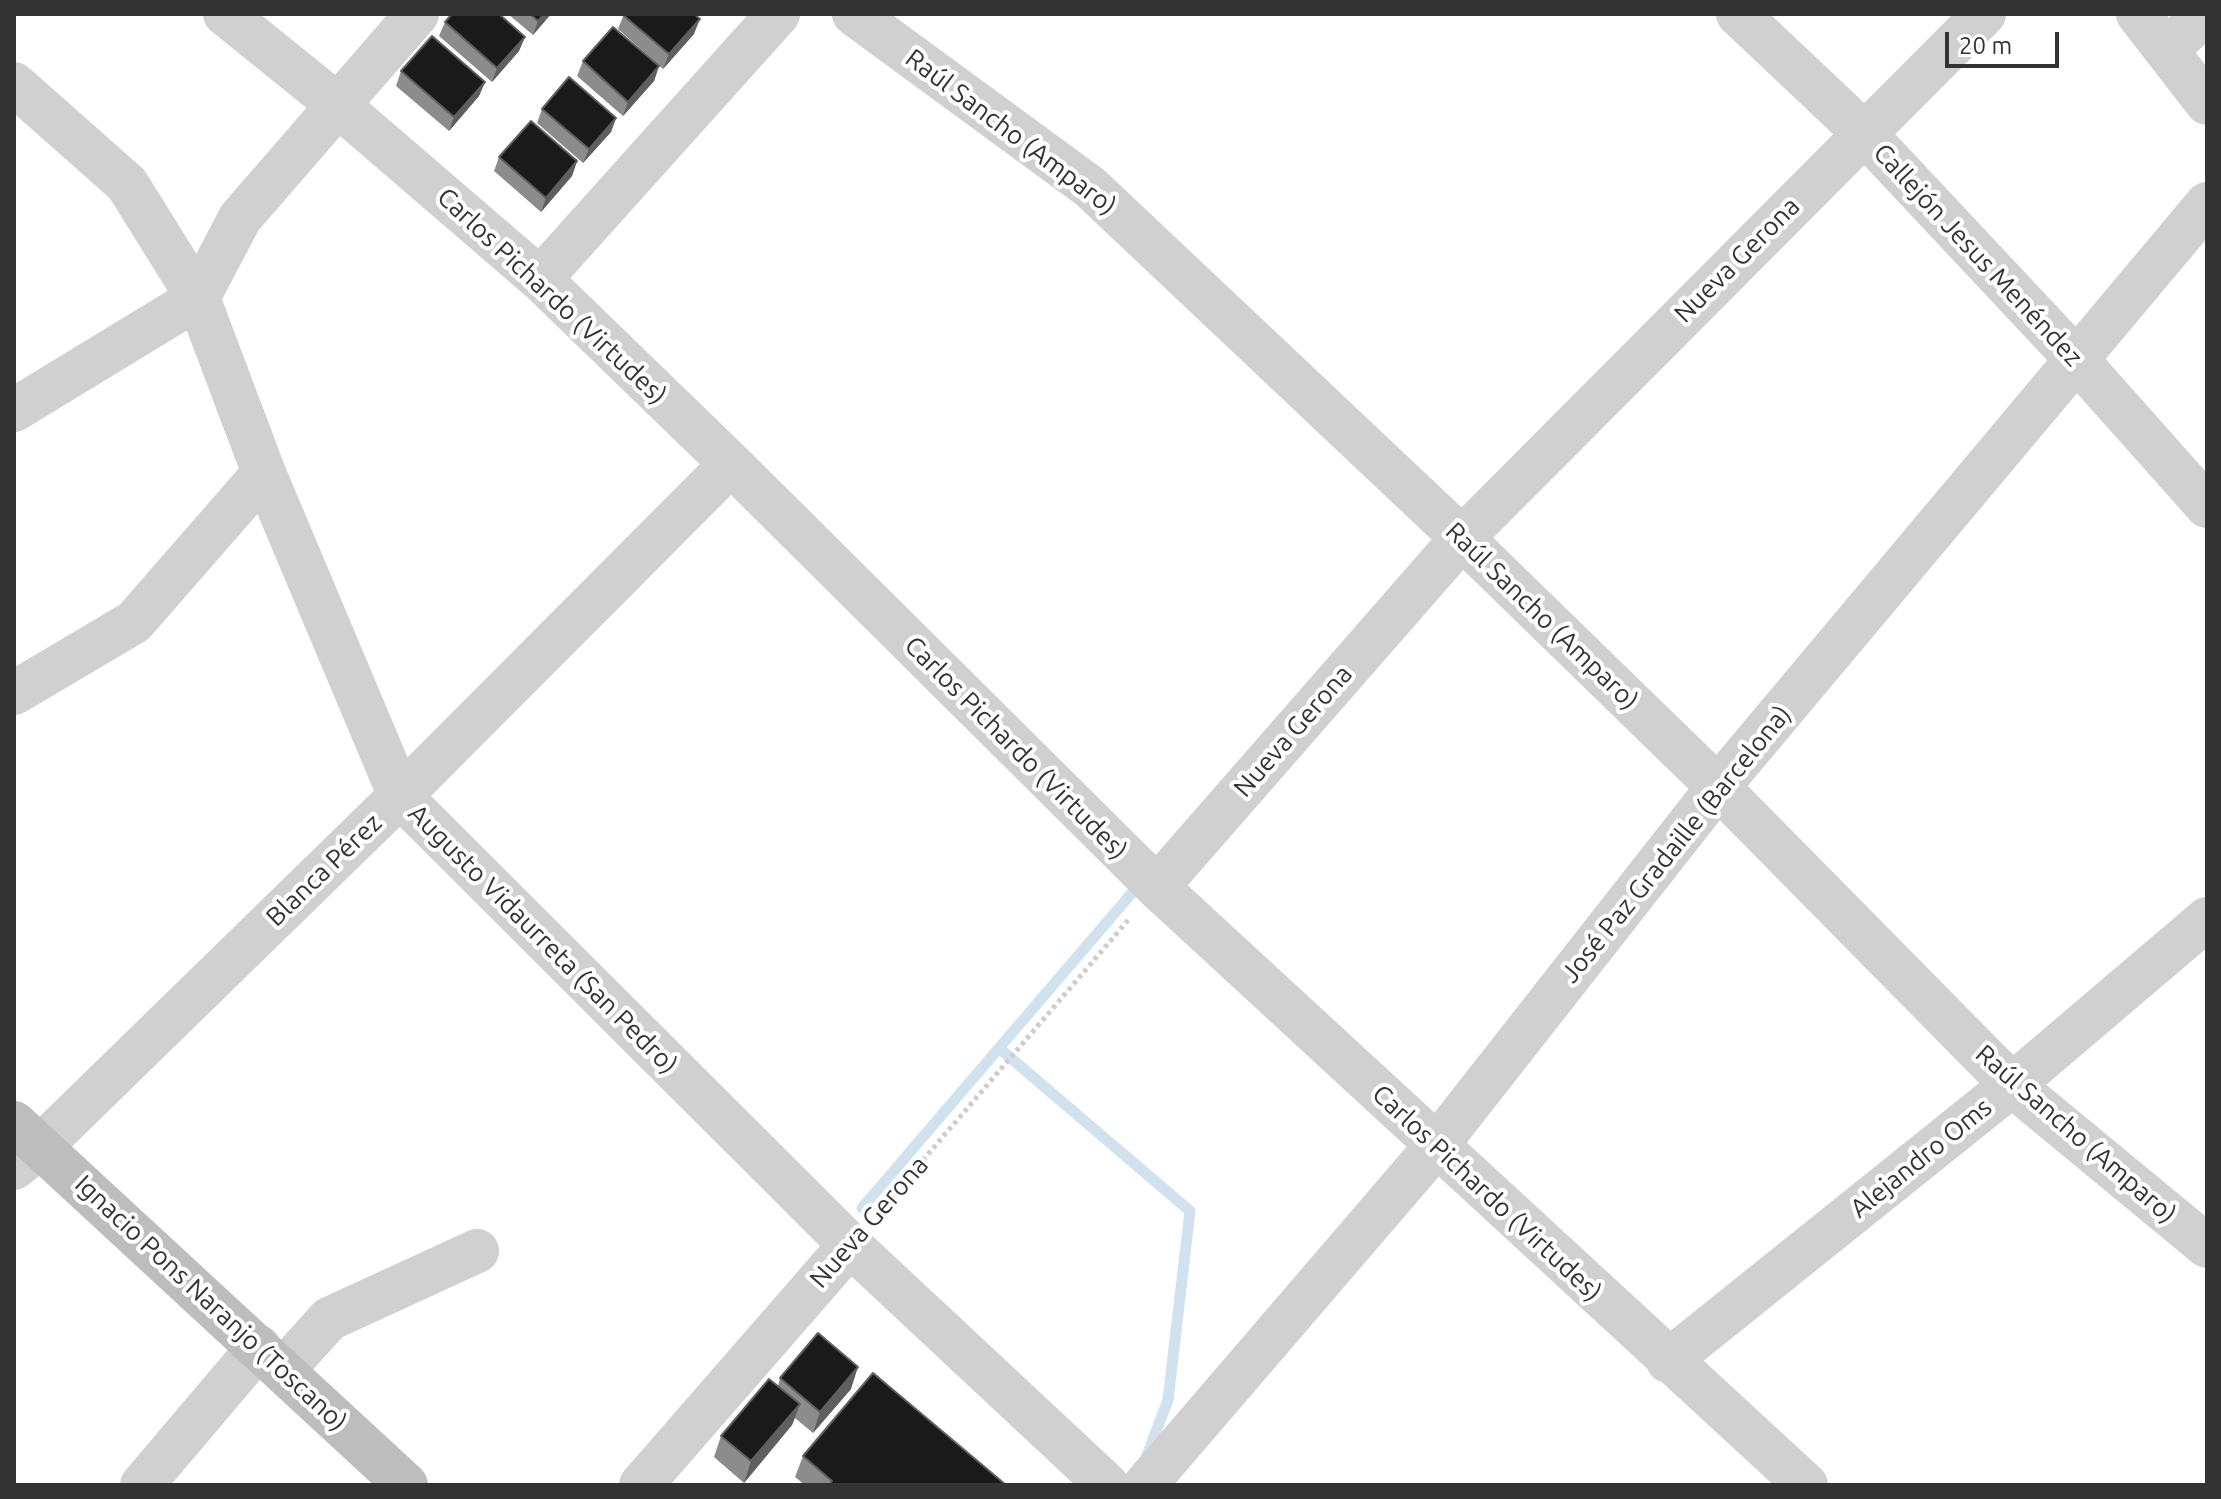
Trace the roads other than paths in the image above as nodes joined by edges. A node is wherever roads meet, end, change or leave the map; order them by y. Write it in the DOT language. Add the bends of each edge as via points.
graph roads {
  1 [pos="225,14"];
  2 [pos="417,14"];
  3 [pos="778,14"];
  4 [pos="854,14"];
  5 [pos="1738,14"];
  6 [pos="1984,14"];
  7 [pos="2138,14"];
  8 [pos="2206,14"];
  9 [pos="2166,50"];
  10 [pos="14,84"];
  11 [pos="2207,103"];
  12 [pos="339,106"];
  13 [pos="1864,133"];
  14 [pos="2207,204"];
  15 [pos="540,279"];
  16 [pos="198,298"];
  17 [pos="2077,360"];
  18 [pos="14,410"];
  19 [pos="731,464"];
  20 [pos="264,473"];
  21 [pos="2207,506"];
  22 [pos="1462,538"];
  23 [pos="14,693"];
  24 [pos="1718,787"];
  25 [pos="400,796"];
  26 [pos="1157,887"];
  27 [pos="2207,919"];
  28 [pos="2012,1085"];
  29 [pos="1437,1145"];
  30 [pos="23,1146"];
  31 [pos="850,1245"];
  32 [pos="2207,1246"];
  33 [pos="477,1251"];
  34 [pos="271,1359"];
  35 [pos="1668,1361"];
  36 [pos="142,1485"];
  37 [pos="406,1485"];
  38 [pos="641,1485"];
  39 [pos="1107,1485"];
  40 [pos="1145,1485"];
  41 [pos="1806,1485"];
  1 -- 12 [label="street, Carlos Pichardo (Virtudes)"];
  2 -- 12 [label="street"];
  3 -- 15 [label="street"];
  4 -- 22 [label="street, Raúl Sancho (Amparo)" via="1090,187"];
  5 -- 13 [label="street, Callejón Jesus Menéndez"];
  6 -- 13 [label="street, Nueva Gerona"];
  7 -- 9 [label="street"];
  8 -- 9 [label="street"];
  9 -- 11 [label="street"];
  10 -- 16 [label="street, Augusto Vidaurreta (San Pedro)" via="127,184"];
  12 -- 15 [label="street, Carlos Pichardo (Virtudes)"];
  12 -- 16 [label="street" via="240,218"];
  13 -- 17 [label="street, Callejón Jesus Menéndez"];
  13 -- 22 [label="street, Nueva Gerona"];
  14 -- 17 [label="street, José Paz Gradaille (Barcelona)"];
  15 -- 19 [label="street, Carlos Pichardo (Virtudes)"];
  16 -- 18 [label="street"];
  16 -- 20 [label="street, Augusto Vidaurreta (San Pedro)"];
  17 -- 21 [label="street, Callejón Jesus Menéndez"];
  17 -- 24 [label="street, José Paz Gradaille (Barcelona)"];
  19 -- 25 [label="street, Blanca Pérez"];
  19 -- 26 [label="street, Carlos Pichardo (Virtudes)"];
  20 -- 23 [label="street" via="134,622"];
  20 -- 25 [label="street, Augusto Vidaurreta (San Pedro)"];
  22 -- 24 [label="street, Raúl Sancho (Amparo)"];
  22 -- 26 [label="street, Nueva Gerona"];
  24 -- 28 [label="street, Raúl Sancho (Amparo)"];
  24 -- 29 [label="street, José Paz Gradaille (Barcelona)"];
  25 -- 30 [label="street, Blanca Pérez"];
  25 -- 31 [label="street, Augusto Vidaurreta (San Pedro)"];
  26 -- 29 [label="street, Carlos Pichardo (Virtudes)"];
  27 -- 28 [label="street, Alejandro Oms"];
  28 -- 32 [label="street, Raúl Sancho (Amparo)"];
  28 -- 35 [label="street, Alejandro Oms"];
  29 -- 35 [label="street, Carlos Pichardo (Virtudes)"];
  29 -- 40 [label="street, José Paz Gradaille (Barcelona)"];
  30 -- 34 [label="street, Ignacio Pons Naranjo (Toscano)"];
  31 -- 38 [label="street, Nueva Gerona"];
  31 -- 39 [label="street, Augusto Vidaurreta (San Pedro)"];
  33 -- 34 [label="street" via="329,1319"];
  34 -- 36 [label="street"];
  34 -- 37 [label="street, Ignacio Pons Naranjo (Toscano)"];
  35 -- 41 [label="street, Carlos Pichardo (Virtudes)"];
}
